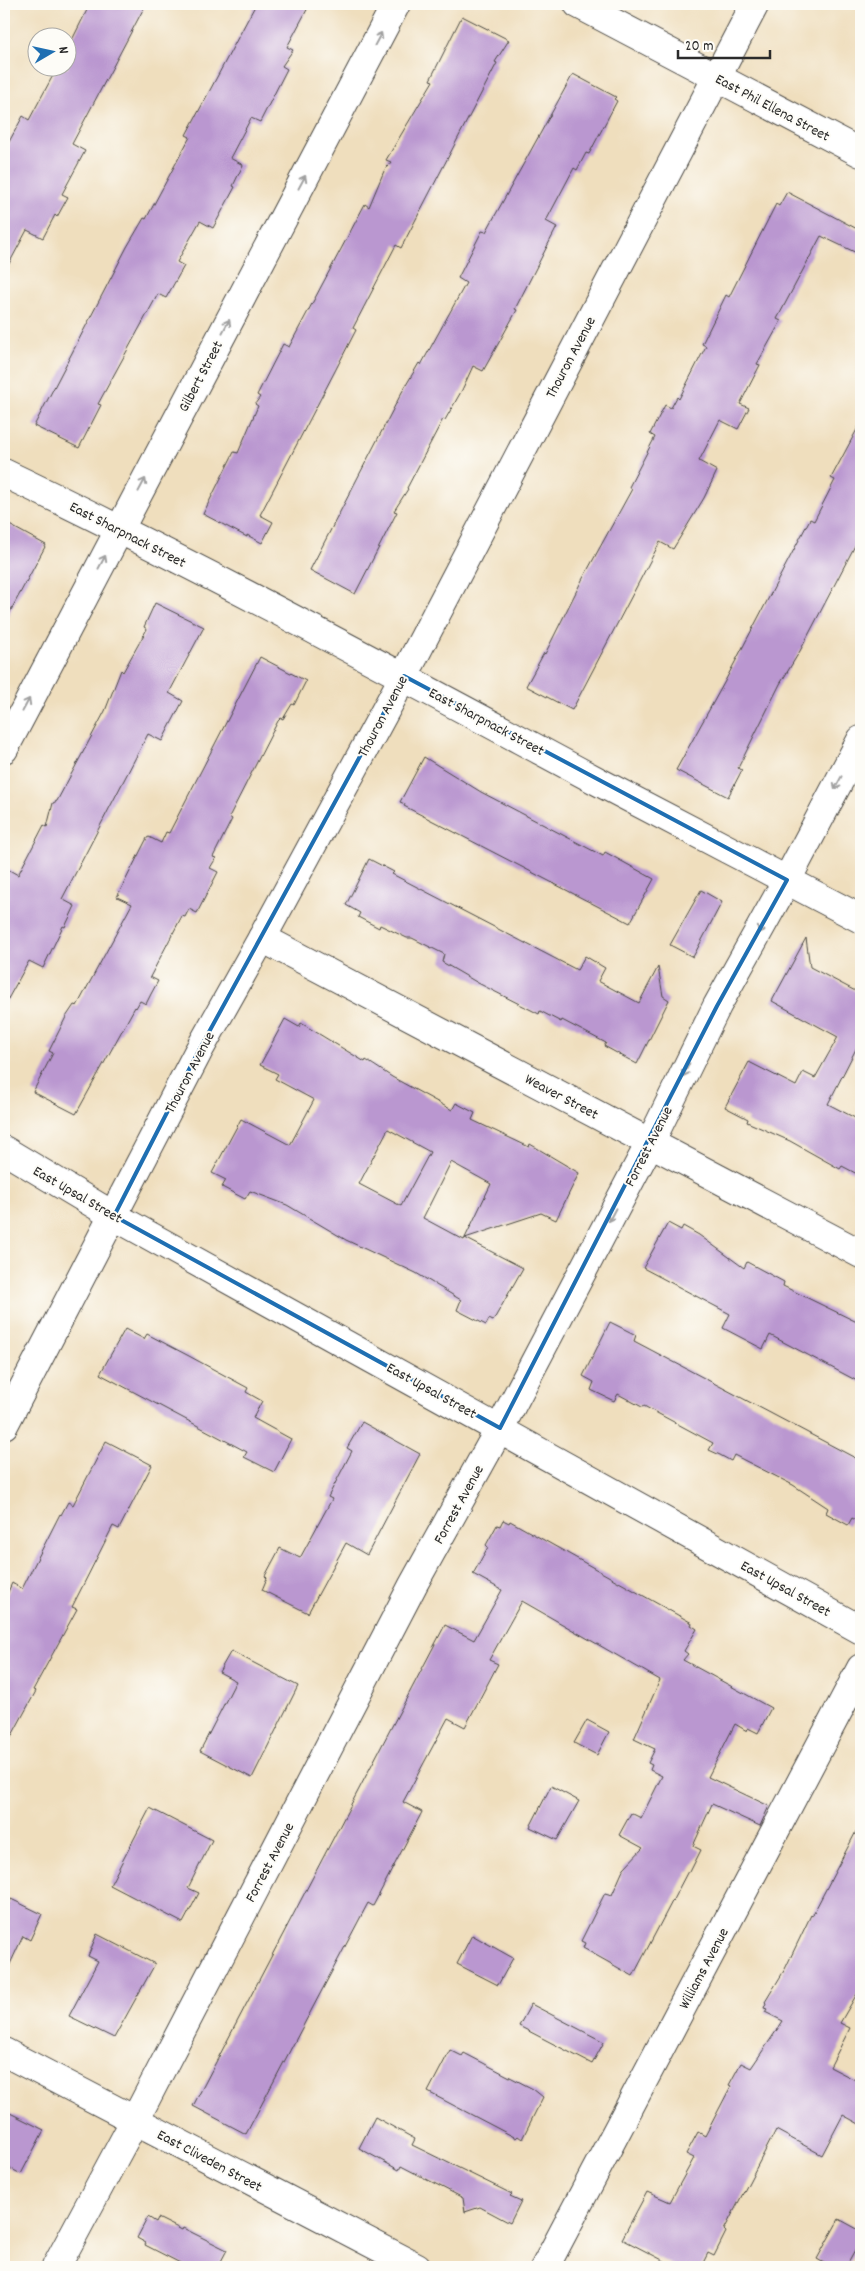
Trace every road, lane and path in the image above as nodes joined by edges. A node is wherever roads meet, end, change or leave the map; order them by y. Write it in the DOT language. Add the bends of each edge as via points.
graph roads {
  1 [pos="396,4"];
  2 [pos="578,4"];
  3 [pos="755,4"];
  4 [pos="716,77"];
  5 [pos="861,153"];
  6 [pos="4,473"];
  7 [pos="120,528"];
  8 [pos="404,676"];
  9 [pos="861,740"];
  10 [pos="4,748"];
  11 [pos="787,880"];
  12 [pos="861,919"];
  13 [pos="262,938"];
  14 [pos="650,1143"];
  15 [pos="4,1150"];
  16 [pos="114,1216"];
  17 [pos="861,1254"];
  18 [pos="4,1425"];
  19 [pos="500,1428"];
  20 [pos="861,1630"];
  21 [pos="861,1668"];
  22 [pos="4,2052"];
  23 [pos="135,2120"];
  24 [pos="56,2267"];
  25 [pos="417,2267"];
  26 [pos="545,2267"];
  7 -- 1 [label="street, Gilbert Street, one-way"];
  2 -- 4 [label="street, East Phil Ellena Street"];
  3 -- 4 [label="street, Thouron Avenue"];
  4 -- 5 [label="street, East Phil Ellena Street"];
  4 -- 8 [label="street, Thouron Avenue"];
  6 -- 7 [label="street, East Sharpnack Street"];
  7 -- 8 [label="street, East Sharpnack Street"];
  10 -- 7 [label="street, Gilbert Street, one-way"];
  8 -- 11 [label="street, East Sharpnack Street"];
  8 -- 13 [label="street, Thouron Avenue"];
  9 -- 11 [label="street, Forrest Avenue, one-way"];
  11 -- 12 [label="street, East Sharpnack Street"];
  11 -- 14 [label="street, Forrest Avenue, one-way" via="717,1006"];
  13 -- 14 [label="street, Weaver Street"];
  13 -- 16 [label="street, Thouron Avenue" via="198,1052"];
  14 -- 17 [label="street, Weaver Street"];
  14 -- 19 [label="street, Forrest Avenue, one-way"];
  15 -- 16 [label="street, East Upsal Street"];
  16 -- 18 [label="street, Thouron Avenue"];
  16 -- 19 [label="street, East Upsal Street"];
  19 -- 20 [label="street, East Upsal Street"];
  19 -- 23 [label="street, Forrest Avenue" via="413,1585"];
  21 -- 26 [label="street, Williams Avenue"];
  22 -- 23 [label="street, East Cliveden Street"];
  23 -- 24 [label="street, Forrest Avenue"];
  23 -- 25 [label="street, East Cliveden Street"];
}
